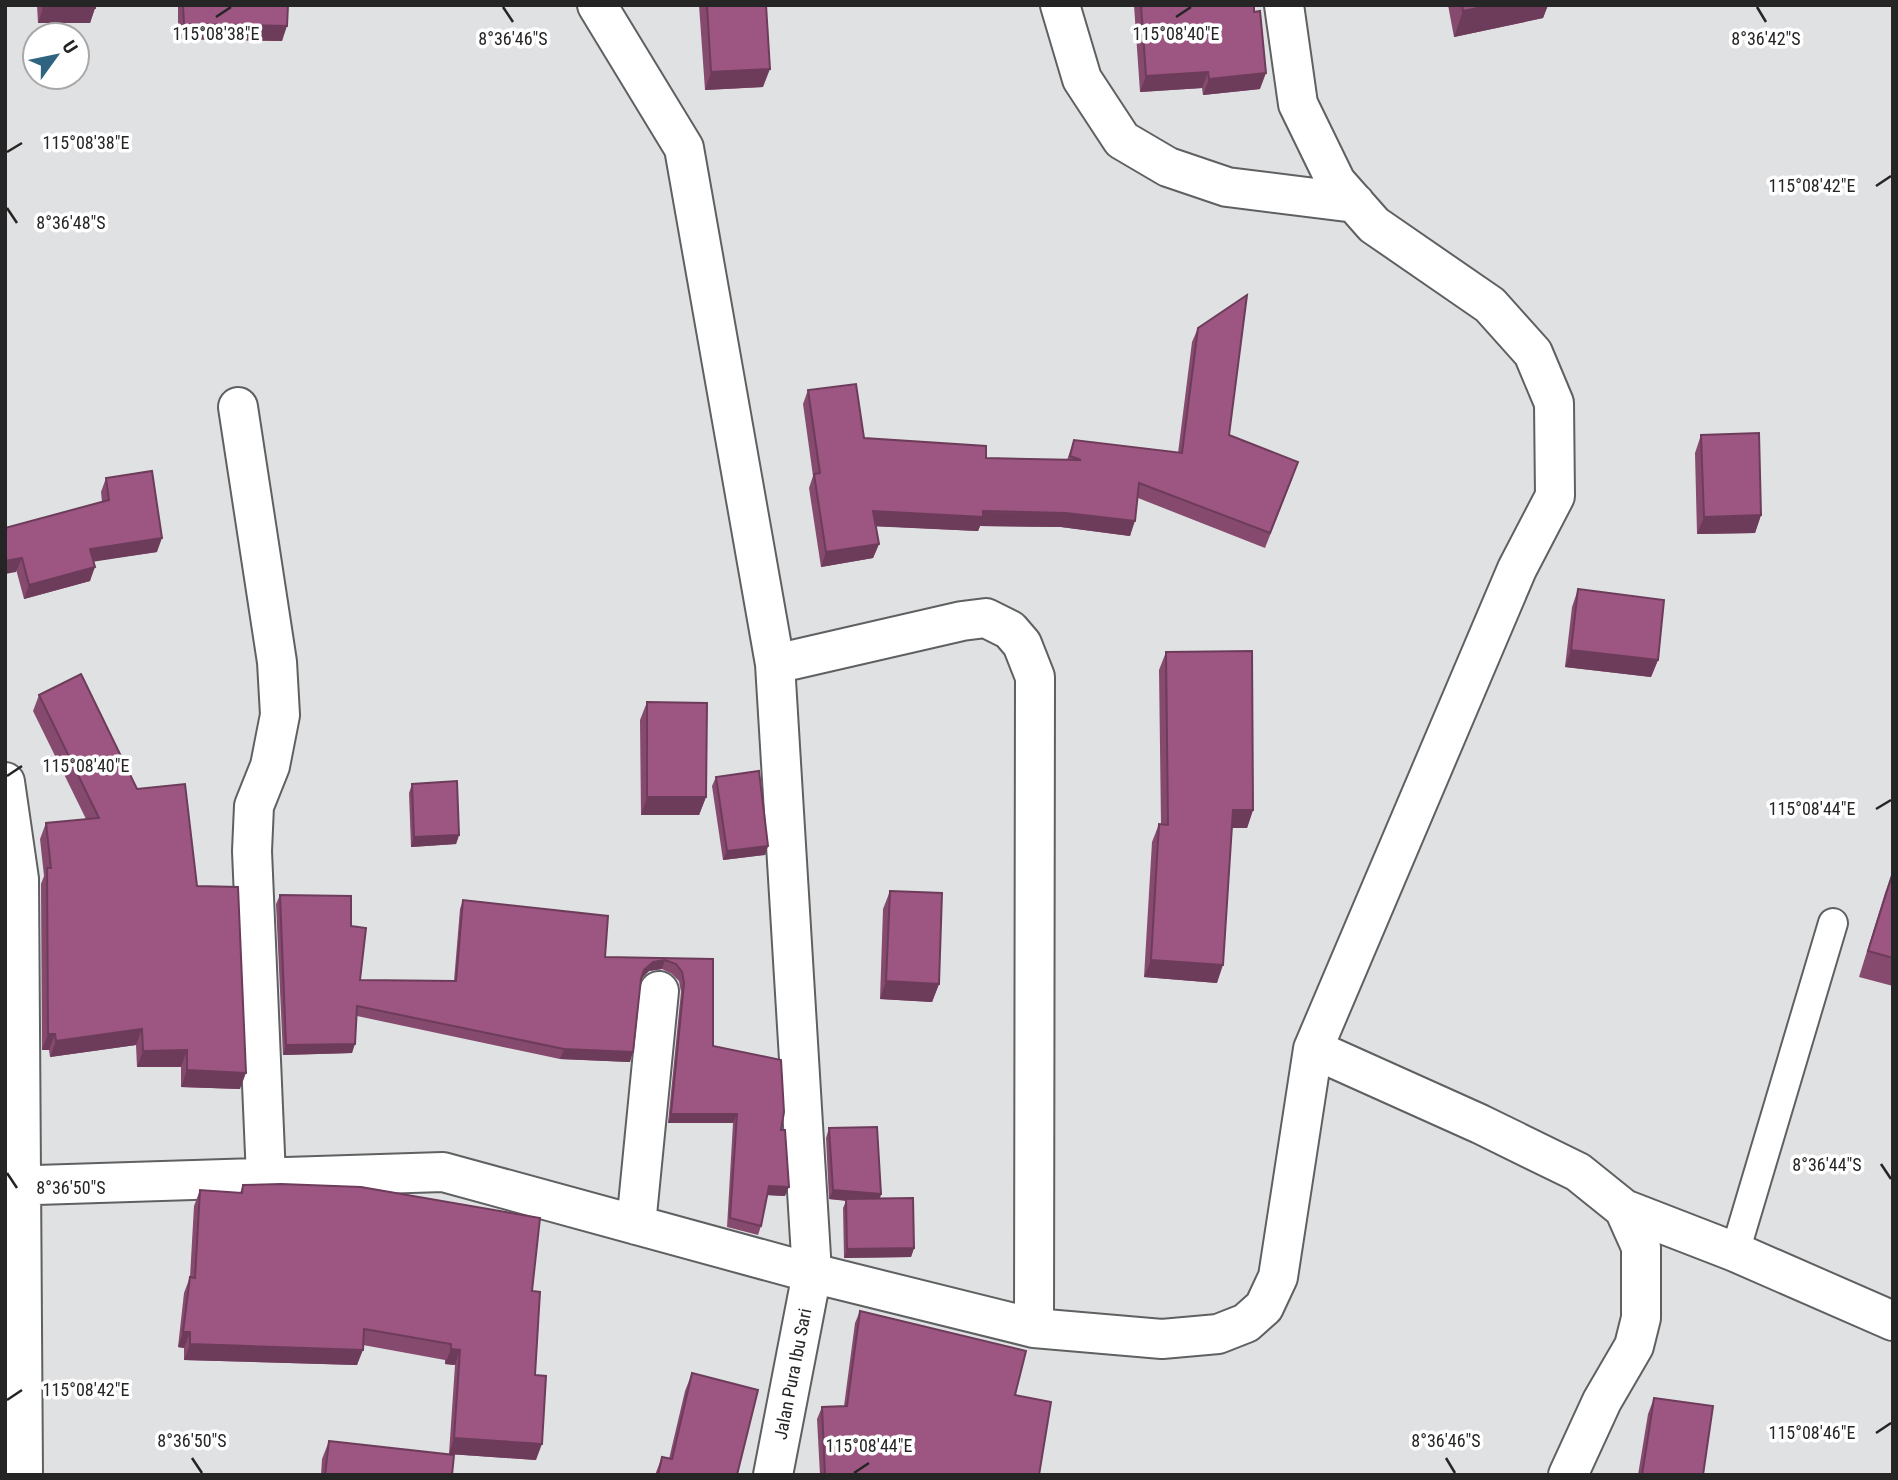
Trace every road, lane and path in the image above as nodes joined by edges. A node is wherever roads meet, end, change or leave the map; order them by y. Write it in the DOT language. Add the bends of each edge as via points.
graph roads {
  1 [pos="597,5"];
  2 [pos="1060,5"];
  3 [pos="1284,5"];
  4 [pos="1355,203"];
  5 [pos="238,407"];
  6 [pos="775,664"];
  7 [pos="5,782"];
  8 [pos="1833,923"];
  9 [pos="660,992"];
  10 [pos="1313,1049"];
  11 [pos="266,1178"];
  12 [pos="14,1186"];
  13 [pos="1624,1209"];
  14 [pos="636,1224"];
  15 [pos="1734,1252"];
  16 [pos="812,1273"];
  17 [pos="1893,1321"];
  18 [pos="1034,1328"];
  19 [pos="23,1475"];
  20 [pos="773,1475"];
  21 [pos="1569,1475"];
  1 -- 6 [label="street, Jalan Pura Ibu Sari" via="684,148"];
  2 -- 4 [label="street" via="1082,79 1122,140 1168,167 1227,187"];
  3 -- 4 [label="street" via="1298,104 1336,182"];
  4 -- 10 [label="street" via="1374,225 1490,305 1533,353 1554,403 1555,496 1517,569"];
  5 -- 11 [label="street" via="277,662 280,715 270,766 254,806 252,851"];
  6 -- 16 [label="street, Jalan Pura Ibu Sari"];
  6 -- 18 [label="street" via="986,618 1010,630 1022,644 1035,677"];
  7 -- 12 [label="street" via="19,879"];
  8 -- 15 [label="lane"];
  9 -- 14 [label="street"];
  10 -- 13 [label="street" via="1578,1172"];
  10 -- 18 [label="street" via="1278,1277 1264,1307 1246,1323 1218,1334 1161,1339"];
  11 -- 12 [label="street"];
  11 -- 14 [label="street" via="443,1172"];
  12 -- 19 [label="street"];
  13 -- 15 [label="street"];
  13 -- 21 [label="street" via="1641,1247 1641,1318 1634,1346 1602,1401"];
  14 -- 16 [label="street"];
  15 -- 17 [label="street"];
  16 -- 18 [label="street"];
  16 -- 20 [label="street, Jalan Pura Ibu Sari"];
}
